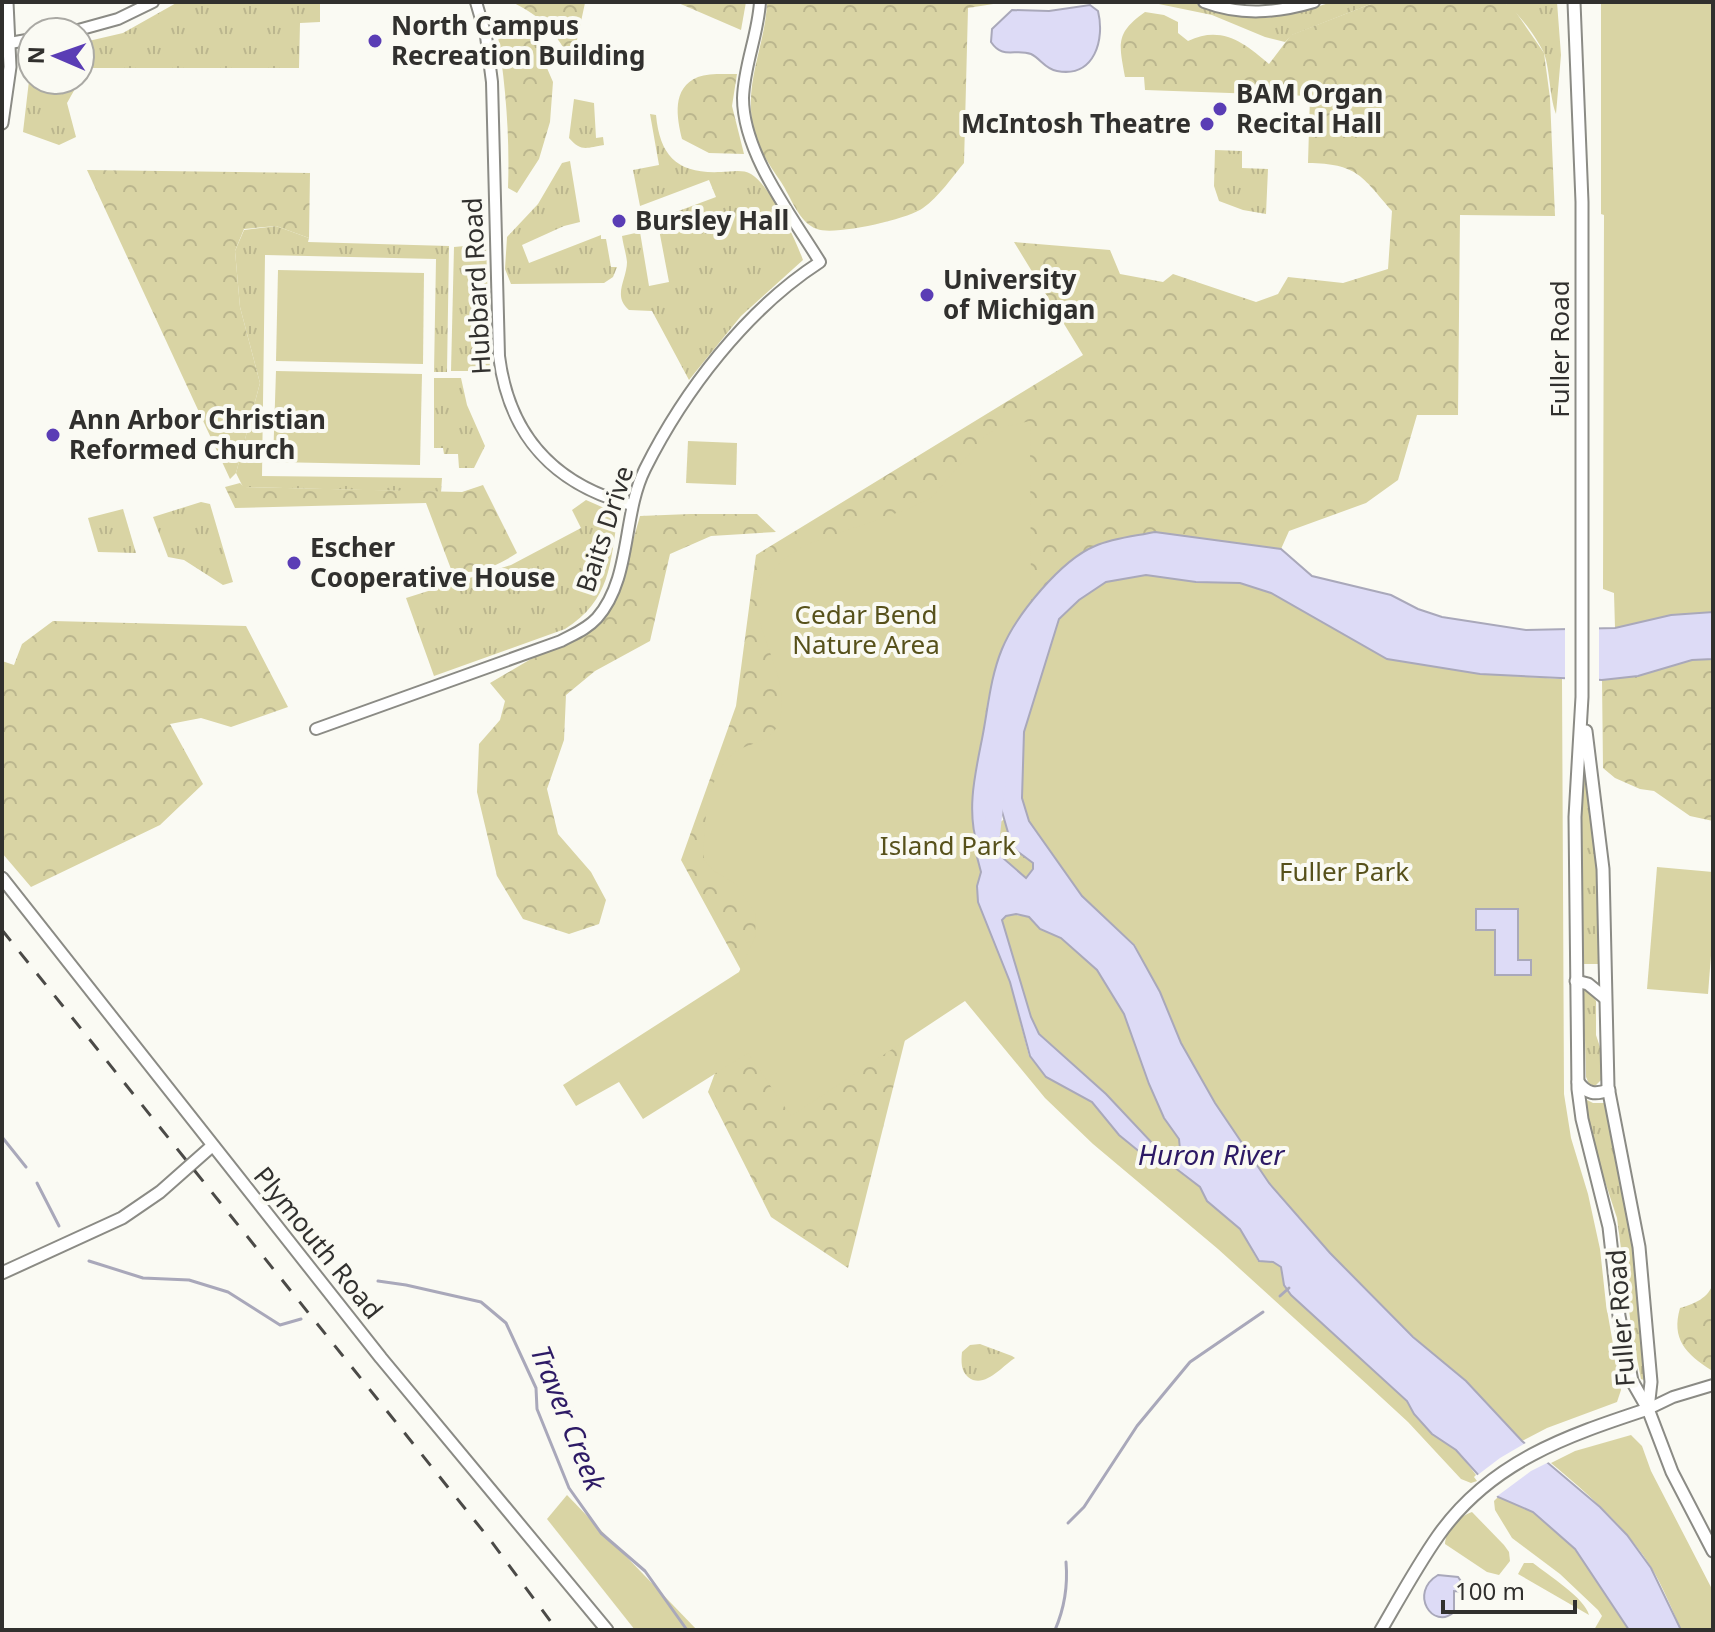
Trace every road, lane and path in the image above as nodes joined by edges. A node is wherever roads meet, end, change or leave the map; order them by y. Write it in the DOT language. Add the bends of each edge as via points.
graph roads {
  1 [pos="7,2"];
  2 [pos="153,2"];
  3 [pos="476,2"];
  4 [pos="760,2"];
  5 [pos="1204,2"];
  6 [pos="1314,2"];
  7 [pos="1574,2"];
  8 [pos="96,25"];
  9 [pos="16,42"];
  10 [pos="10,43"];
  11 [pos="2,123"];
  12 [pos="632,505"];
  13 [pos="1582,697"];
  14 [pos="316,729"];
  15 [pos="2,878"];
  16 [pos="1576,981"];
  17 [pos="1605,998"];
  18 [pos="1577,1082"];
  19 [pos="1609,1090"];
  20 [pos="212,1146"];
  21 [pos="2,1273"];
  22 [pos="1713,1385"];
  23 [pos="1648,1409"];
  24 [pos="1711,1548"];
  25 [pos="607,1630"];
  26 [pos="1381,1630"];
  1 -- 10 [label="main road"];
  2 -- 8 [label="street"];
  3 -- 12 [label="street, Hubbard Road" via="492,82 498,340 505,389 524,432 553,467 589,491"];
  4 -- 12 [label="street, Baits Drive" via="746,67 746,125 757,159 820,262 775,298 706,374 653,454"];
  5 -- 6 [label="street" via="1252,12"];
  7 -- 13 [label="main road, Fuller Road" via="1582,202"];
  9 -- 10 [label="street"];
  10 -- 11 [label="main road"];
  12 -- 14 [label="street, Baits Drive" via="617,583 596,619 581,631"];
  13 -- 16 [label="main road, Fuller Road" via="1575,817"];
  13 -- 17 [label="main road, Fuller Road" via="1603,869"];
  15 -- 20 [label="main road, Plymouth Road"];
  16 -- 17 [label="main road"];
  16 -- 18 [label="main road, Fuller Road"];
  17 -- 19 [label="main road, Fuller Road"];
  18 -- 19 [label="main road" via="1589,1093"];
  18 -- 23 [label="main road, Fuller Road" via="1609,1227 1632,1381"];
  19 -- 23 [label="main road, Fuller Road" via="1639,1247 1651,1382"];
  20 -- 21 [label="main road" via="122,1218"];
  20 -- 25 [label="main road, Plymouth Road"];
  22 -- 23 [label="street"];
  23 -- 24 [label="main road" via="1672,1472"];
  23 -- 26 [label="main road" via="1554,1442 1485,1486 1439,1534"];
}
